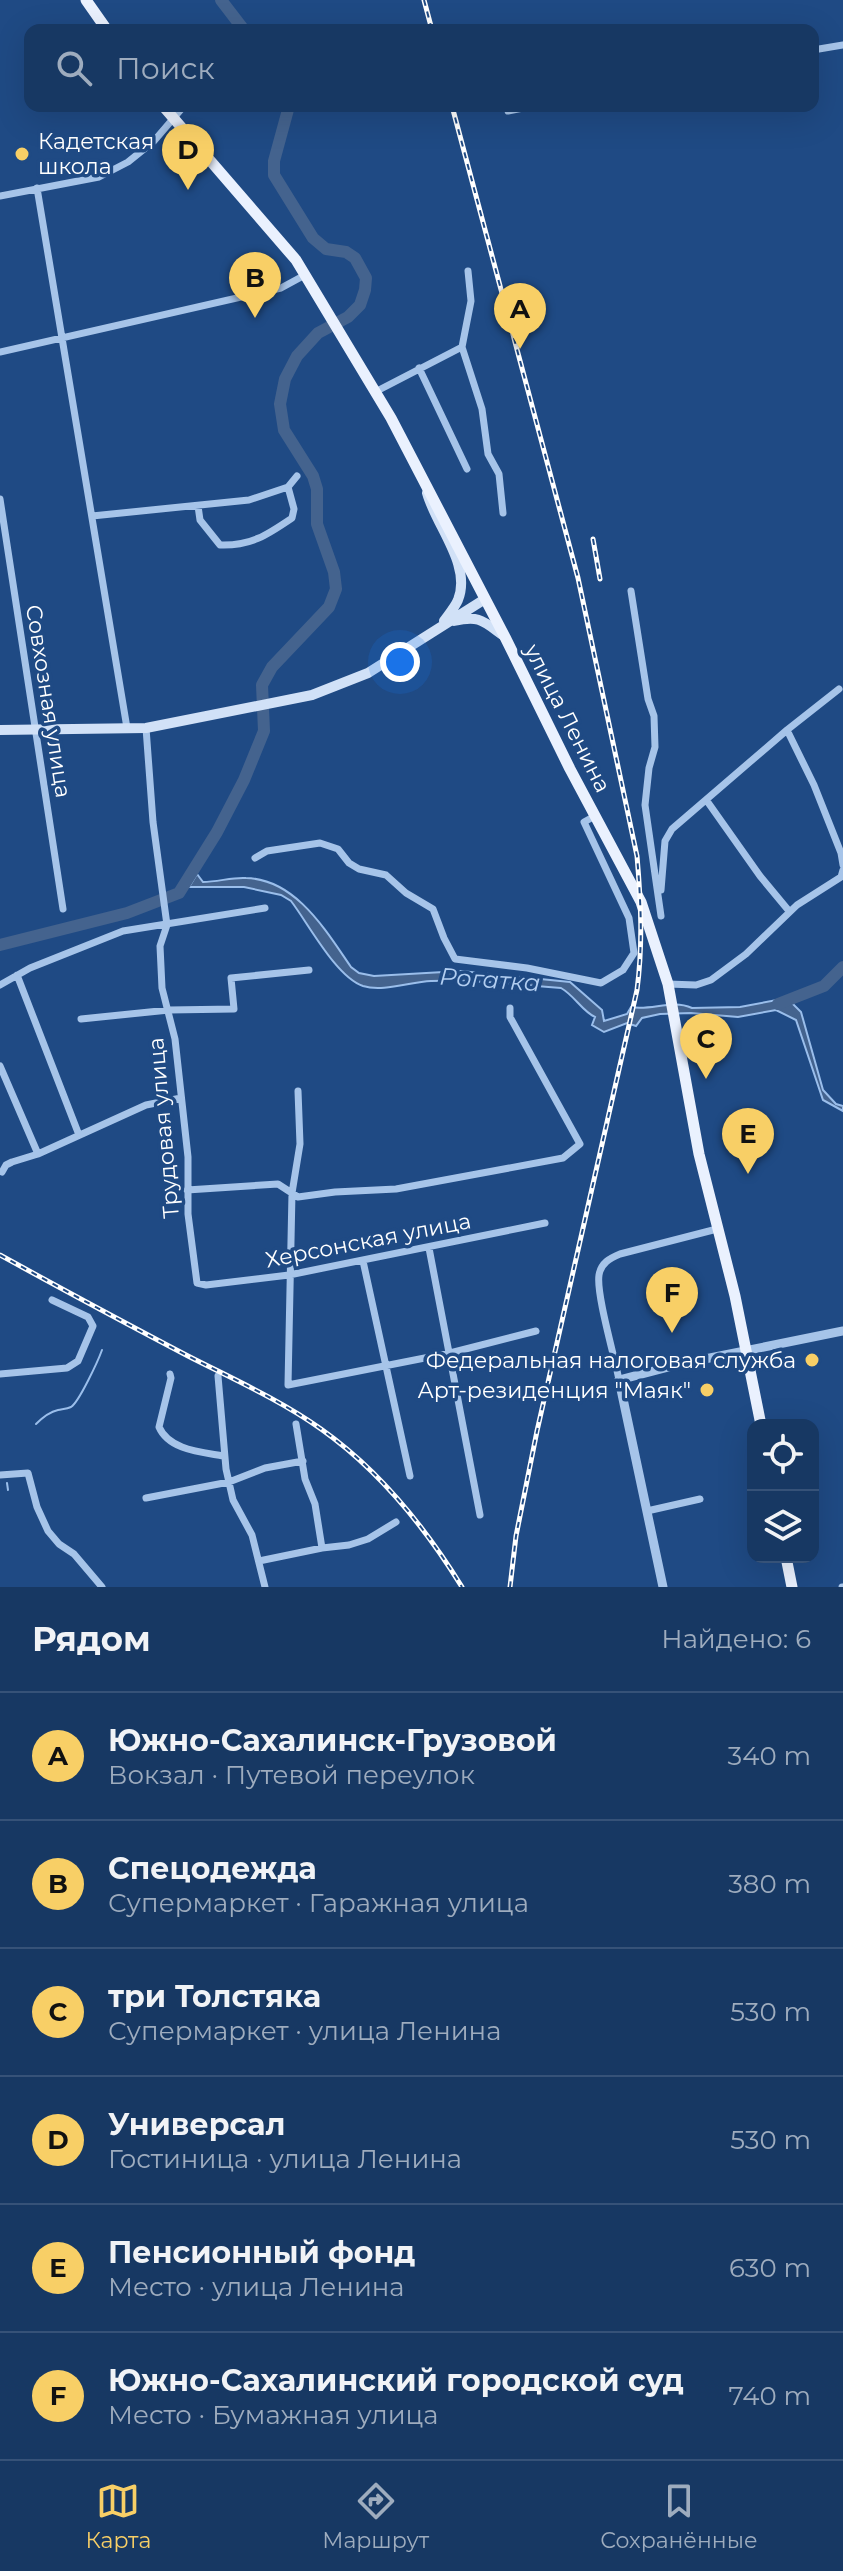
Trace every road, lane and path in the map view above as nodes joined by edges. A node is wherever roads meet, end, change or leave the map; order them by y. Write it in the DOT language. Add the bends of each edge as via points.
graph roads {
  1 [pos="86,0"];
  2 [pos="103,24"];
  3 [pos="843,45"];
  4 [pos="819,49"];
  5 [pos="168,112"];
  6 [pos="178,112"];
  7 [pos="173,118"];
  8 [pos="37,188"];
  9 [pos="0,196"];
  10 [pos="468,271"];
  11 [pos="305,275"];
  12 [pos="64,340"];
  13 [pos="462,347"];
  14 [pos="0,352"];
  15 [pos="419,368"];
  16 [pos="375,392"];
  17 [pos="467,469"];
  18 [pos="297,476"];
  19 [pos="425,483"];
  20 [pos="288,487"];
  21 [pos="0,499"];
  22 [pos="198,506"];
  23 [pos="503,513"];
  24 [pos="92,516"];
  25 [pos="631,591"];
  26 [pos="485,599"];
  27 [pos="441,626"];
  28 [pos="505,637"];
  29 [pos="839,689"];
  30 [pos="127,728"];
  31 [pos="146,728"];
  32 [pos="0,730"];
  33 [pos="36,730"];
  34 [pos="787,730"];
  35 [pos="707,801"];
  36 [pos="590,819"];
  37 [pos="255,858"];
  38 [pos="842,871"];
  39 [pos="265,908"];
  40 [pos="63,909"];
  41 [pos="789,911"];
  42 [pos="661,916"];
  43 [pos="167,925"];
  44 [pos="652,930"];
  45 [pos="309,970"];
  46 [pos="17,975"];
  47 [pos="0,985"];
  48 [pos="668,988"];
  49 [pos="510,1008"];
  50 [pos="169,1010"];
  51 [pos="81,1019"];
  52 [pos="0,1066"];
  53 [pos="298,1091"];
  54 [pos="181,1098"];
  55 [pos="79,1135"];
  56 [pos="38,1154"];
  57 [pos="2,1172"];
  58 [pos="187,1190"];
  59 [pos="292,1193"];
  60 [pos="545,1223"];
  61 [pos="717,1229"];
  62 [pos="429,1248"];
  63 [pos="363,1261"];
  64 [pos="289,1275"];
  65 [pos="197,1283"];
  66 [pos="52,1300"];
  67 [pos="536,1331"];
  68 [pos="843,1331"];
  69 [pos="744,1351"];
  70 [pos="450,1353"];
  71 [pos="385,1367"];
  72 [pos="0,1374"];
  73 [pos="170,1374"];
  74 [pos="218,1376"];
  75 [pos="619,1380"];
  76 [pos="760,1419"];
  77 [pos="296,1424"];
  78 [pos="223,1456"];
  79 [pos="303,1461"];
  80 [pos="0,1475"];
  81 [pos="410,1476"];
  82 [pos="229,1482"];
  83 [pos="146,1498"];
  84 [pos="700,1499"];
  85 [pos="647,1511"];
  86 [pos="480,1515"];
  87 [pos="396,1522"];
  88 [pos="322,1548"];
  89 [pos="259,1561"];
  90 [pos="787,1563"];
  91 [pos="102,1587"];
  92 [pos="265,1587"];
  93 [pos="663,1587"];
  94 [pos="792,1587"];
  1 -- 2 [label="main road"];
  3 -- 4 [label="street"];
  5 -- 7 [label="main road, улица Ленина"];
  6 -- 7 [label="street"];
  7 -- 8 [label="street" via="154,141 99,177"];
  7 -- 11 [label="main road, улица Ленина"];
  8 -- 9 [label="street"];
  8 -- 12 [label="street"];
  10 -- 13 [label="street" via="471,301"];
  11 -- 12 [label="street" via="281,288"];
  11 -- 16 [label="main road, улица Ленина"];
  12 -- 14 [label="street"];
  12 -- 24 [label="street"];
  13 -- 15 [label="street"];
  13 -- 23 [label="street" via="482,409 488,454 499,474"];
  15 -- 16 [label="street"];
  15 -- 17 [label="street"];
  16 -- 19 [label="main road, улица Ленина"];
  18 -- 20 [label="street"];
  19 -- 26 [label="main road, улица Ленина"];
  19 -- 27 [label="main road" via="459,566 459,598"];
  20 -- 22 [label="street" via="249,500"];
  20 -- 22 [label="street" via="292,518 242,546 220,545 200,520"];
  21 -- 33 [label="street, Совхозная улица"];
  22 -- 24 [label="street"];
  24 -- 30 [label="street"];
  25 -- 42 [label="street" via="654,716 655,747 645,805"];
  26 -- 27 [label="main road"];
  26 -- 28 [label="main road, улица Ленина"];
  27 -- 28 [label="main road" via="471,617"];
  27 -- 31 [label="main road" via="368,673 331,689"];
  28 -- 36 [label="main road, улица Ленина"];
  29 -- 34 [label="street"];
  30 -- 31 [label="main road"];
  30 -- 33 [label="main road"];
  31 -- 43 [label="street, Трудовая улица"];
  32 -- 33 [label="main road"];
  33 -- 40 [label="street, Совхозная улица"];
  34 -- 35 [label="street"];
  34 -- 38 [label="street" via="814,785"];
  35 -- 41 [label="street"];
  35 -- 42 [label="street" via="665,841"];
  36 -- 37 [label="street" via="629,918 634,953 623,970 601,983 455,959 433,909 386,875 349,863 338,849 307,844"];
  36 -- 44 [label="main road, улица Ленина" via="629,876"];
  38 -- 41 [label="street"];
  39 -- 43 [label="street"];
  41 -- 48 [label="street" via="711,980"];
  42 -- 44 [label="street"];
  43 -- 46 [label="street" via="123,931"];
  43 -- 50 [label="street, Трудовая улица" via="160,946"];
  44 -- 48 [label="main road, улица Ленина"];
  45 -- 50 [label="street" via="231,978 234,1009"];
  46 -- 47 [label="street"];
  46 -- 55 [label="street"];
  48 -- 61 [label="main road, улица Ленина"];
  49 -- 59 [label="street" via="510,1017 580,1144 563,1158 412,1186 298,1197"];
  50 -- 51 [label="street"];
  50 -- 54 [label="street, Трудовая улица"];
  52 -- 56 [label="street"];
  53 -- 59 [label="street" via="300,1144"];
  54 -- 55 [label="street" via="146,1105"];
  54 -- 58 [label="street, Трудовая улица"];
  55 -- 56 [label="street"];
  56 -- 57 [label="street" via="12,1162"];
  58 -- 59 [label="street" via="278,1184"];
  58 -- 65 [label="street, Трудовая улица"];
  59 -- 64 [label="street"];
  60 -- 62 [label="street, Херсонская улица"];
  61 -- 69 [label="main road, улица Ленина"];
  61 -- 75 [label="street" via="620,1254 601,1268 599,1284"];
  62 -- 63 [label="street, Херсонская улица"];
  62 -- 70 [label="street"];
  63 -- 64 [label="street, Херсонская улица"];
  63 -- 71 [label="street"];
  64 -- 65 [label="street, Херсонская улица"];
  64 -- 71 [label="street" via="288,1385"];
  66 -- 72 [label="street" via="88,1317 93,1326 78,1361 67,1368"];
  67 -- 70 [label="street"];
  68 -- 69 [label="street"];
  69 -- 75 [label="street"];
  69 -- 76 [label="main road, улица Ленина"];
  70 -- 71 [label="street"];
  70 -- 86 [label="street"];
  71 -- 81 [label="street"];
  73 -- 78 [label="street" via="161,1433 180,1446"];
  74 -- 78 [label="street"];
  75 -- 85 [label="street"];
  77 -- 79 [label="street"];
  78 -- 82 [label="street"];
  79 -- 82 [label="street"];
  79 -- 88 [label="street"];
  80 -- 91 [label="street" via="28,1473 48,1531"];
  82 -- 83 [label="street"];
  82 -- 89 [label="street"];
  84 -- 85 [label="street"];
  85 -- 93 [label="street"];
  87 -- 88 [label="street" via="368,1539"];
  88 -- 89 [label="street"];
  89 -- 92 [label="street"];
  90 -- 94 [label="main road"];
}
